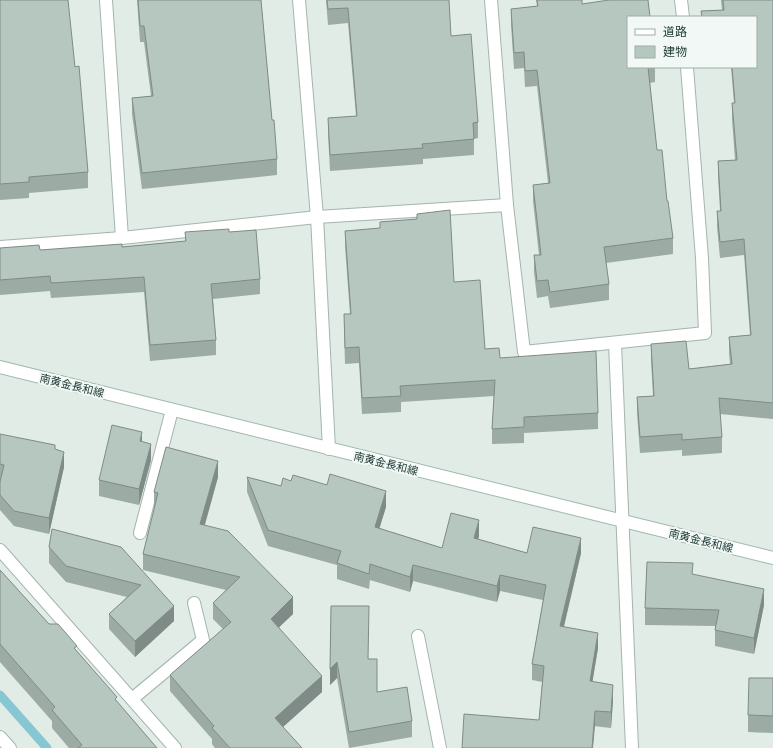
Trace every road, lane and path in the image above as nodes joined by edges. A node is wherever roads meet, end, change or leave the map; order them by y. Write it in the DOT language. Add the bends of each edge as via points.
graph roads {
  1 [pos="106,0"];
  2 [pos="299,0"];
  3 [pos="491,0"];
  4 [pos="682,0"];
  5 [pos="683,16"];
  6 [pos="687,68"];
  7 [pos="507,205"];
  8 [pos="317,216"];
  9 [pos="122,238"];
  10 [pos="0,247"];
  11 [pos="615,343"];
  12 [pos="0,367"];
  13 [pos="172,410"];
  14 [pos="329,449"];
  15 [pos="623,521"];
  16 [pos="140,533"];
  17 [pos="0,550"];
  18 [pos="773,558"];
  19 [pos="194,603"];
  20 [pos="418,636"];
  21 [pos="132,700"];
  22 [pos="0,737"];
  23 [pos="10,748"];
  24 [pos="175,748"];
  25 [pos="440,748"];
  26 [pos="632,748"];
  1 -- 9 [label="street"];
  2 -- 8 [label="street"];
  3 -- 7 [label="street"];
  4 -- 5 [label="street"];
  6 -- 11 [label="street" via="702,258 705,333"];
  7 -- 8 [label="street"];
  7 -- 11 [label="street" via="524,352"];
  8 -- 9 [label="street"];
  8 -- 14 [label="street"];
  9 -- 10 [label="street"];
  11 -- 15 [label="street"];
  12 -- 13 [label="street, 南黄金長和線"];
  13 -- 14 [label="street, 南黄金長和線"];
  13 -- 16 [label="street"];
  14 -- 15 [label="street, 南黄金長和線"];
  15 -- 18 [label="street, 南黄金長和線"];
  15 -- 26 [label="street"];
  17 -- 21 [label="street"];
  19 -- 21 [label="street" via="203,640"];
  20 -- 25 [label="street"];
  21 -- 24 [label="street"];
  22 -- 23 [label="street"];
}
